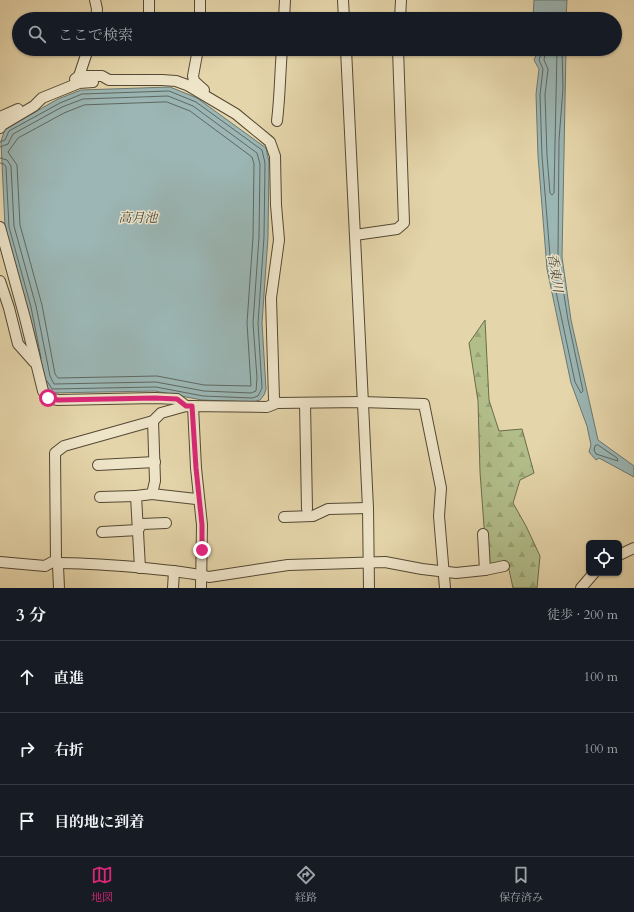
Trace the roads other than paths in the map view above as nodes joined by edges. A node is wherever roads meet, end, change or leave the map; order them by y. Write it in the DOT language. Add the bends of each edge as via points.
graph roads {
  1 [pos="95,0"];
  2 [pos="149,0"];
  3 [pos="200,0"];
  4 [pos="285,0"];
  5 [pos="343,0"];
  6 [pos="401,0"];
  7 [pos="97,12"];
  8 [pos="149,12"];
  9 [pos="200,12"];
  10 [pos="284,12"];
  11 [pos="344,12"];
  12 [pos="400,12"];
  13 [pos="86,56"];
  14 [pos="197,56"];
  15 [pos="281,56"];
  16 [pos="346,56"];
  17 [pos="398,56"];
  18 [pos="79,76"];
  19 [pos="109,80"];
  20 [pos="209,97"];
  21 [pos="42,98"];
  22 [pos="0,117"];
  23 [pos="277,121"];
  24 [pos="0,128"];
  25 [pos="0,227"];
  26 [pos="355,235"];
  27 [pos="0,281"];
  28 [pos="36,363"];
  29 [pos="362,402"];
  30 [pos="277,403"];
  31 [pos="305,403"];
  32 [pos="189,406"];
  33 [pos="153,421"];
  34 [pos="155,462"];
  35 [pos="98,465"];
  36 [pos="152,494"];
  37 [pos="136,496"];
  38 [pos="100,497"];
  39 [pos="196,500"];
  40 [pos="368,508"];
  41 [pos="307,509"];
  42 [pos="284,517"];
  43 [pos="166,523"];
  44 [pos="138,530"];
  45 [pos="102,532"];
  46 [pos="483,534"];
  47 [pos="634,548"];
  48 [pos="622,554"];
  49 [pos="56,561"];
  50 [pos="0,562"];
  51 [pos="368,564"];
  52 [pos="504,566"];
  53 [pos="140,568"];
  54 [pos="486,570"];
  55 [pos="174,571"];
  56 [pos="444,571"];
  57 [pos="202,576"];
  58 [pos="591,576"];
  59 [pos="59,588"];
  60 [pos="173,588"];
  61 [pos="201,588"];
  62 [pos="369,588"];
  63 [pos="445,588"];
  64 [pos="581,588"];
  1 -- 7 [label="street"];
  2 -- 8 [label="street"];
  3 -- 9 [label="street"];
  4 -- 10 [label="street"];
  5 -- 11 [label="street"];
  6 -- 12 [label="street"];
  13 -- 18 [label="street"];
  14 -- 20 [label="street" via="194,81"];
  15 -- 23 [label="street"];
  16 -- 26 [label="street"];
  17 -- 26 [label="street" via="404,223 397,229"];
  18 -- 19 [label="street" via="102,76"];
  18 -- 21 [label="street"];
  19 -- 20 [label="street" via="176,81"];
  19 -- 21 [label="street" via="79,83"];
  20 -- 30 [label="street" via="236,114 270,142 275,156 279,240 271,306 274,399"];
  21 -- 22 [label="street"];
  21 -- 24 [label="street" via="34,106 2,124"];
  25 -- 28 [label="street"];
  26 -- 29 [label="street"];
  27 -- 28 [label="street" via="18,344"];
  28 -- 32 [label="street" via="43,391 48,398 163,398 177,399"];
  29 -- 31 [label="street"];
  29 -- 40 [label="street"];
  29 -- 56 [label="street" via="424,404 441,488 439,516"];
  30 -- 31 [label="street"];
  30 -- 32 [label="street" via="267,407"];
  31 -- 41 [label="street" via="310,460"];
  32 -- 33 [label="street" via="161,413"];
  32 -- 57 [label="street" via="202,525"];
  33 -- 34 [label="street"];
  33 -- 49 [label="street" via="64,446 55,453"];
  34 -- 35 [label="street"];
  34 -- 36 [label="street" via="156,481"];
  36 -- 37 [label="street"];
  36 -- 39 [label="street"];
  37 -- 38 [label="street"];
  37 -- 44 [label="street"];
  40 -- 42 [label="street" via="328,509 313,516"];
  40 -- 51 [label="street"];
  43 -- 44 [label="street" via="142,524"];
  44 -- 45 [label="street"];
  44 -- 53 [label="street"];
  46 -- 54 [label="street"];
  47 -- 48 [label="street"];
  49 -- 50 [label="street" via="45,566"];
  49 -- 53 [label="street"];
  49 -- 59 [label="street"];
  51 -- 56 [label="street" via="385,562"];
  51 -- 57 [label="street" via="288,566 209,578"];
  51 -- 62 [label="street"];
  52 -- 54 [label="street"];
  53 -- 55 [label="street"];
  54 -- 56 [label="street" via="456,573"];
  55 -- 57 [label="street"];
  55 -- 60 [label="street"];
  56 -- 63 [label="street"];
  57 -- 61 [label="street"];
  58 -- 64 [label="street"];
}
